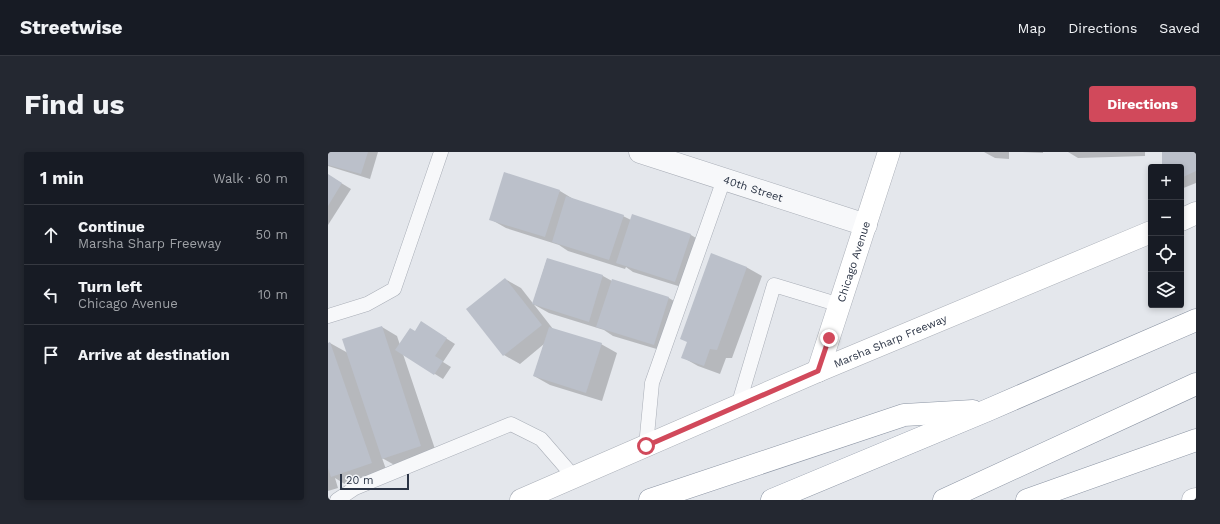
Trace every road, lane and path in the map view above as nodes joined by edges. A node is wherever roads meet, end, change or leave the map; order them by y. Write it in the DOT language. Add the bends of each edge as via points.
graph roads {
  1 [pos="441,152"];
  2 [pos="640,152"];
  3 [pos="889,152"];
  4 [pos="724,179"];
  5 [pos="1196,213"];
  6 [pos="1184,219"];
  7 [pos="866,225"];
  8 [pos="1148,233"];
  9 [pos="840,305"];
  10 [pos="328,316"];
  11 [pos="1196,320"];
  12 [pos="818,371"];
  13 [pos="1196,384"];
  14 [pos="738,406"];
  15 [pos="988,410"];
  16 [pos="1196,440"];
  17 [pos="646,446"];
  18 [pos="574,477"];
  19 [pos="1196,499"];
  20 [pos="337,500"];
  21 [pos="521,500"];
  22 [pos="650,500"];
  23 [pos="772,500"];
  24 [pos="944,500"];
  25 [pos="1027,500"];
  26 [pos="1193,500"];
  1 -- 10 [label="lane" via="394,289 367,304"];
  2 -- 4 [label="street, 40th Street"];
  3 -- 7 [label="main road, Chicago Avenue"];
  4 -- 7 [label="street, 40th Street"];
  4 -- 17 [label="lane" via="652,383"];
  5 -- 6 [label="main road"];
  7 -- 9 [label="main road, Chicago Avenue"];
  8 -- 12 [label="main road, Marsha Sharp Freeway"];
  9 -- 12 [label="main road, Chicago Avenue"];
  9 -- 14 [label="lane" via="774,285"];
  11 -- 15 [label="main road"];
  12 -- 14 [label="main road, Marsha Sharp Freeway"];
  13 -- 24 [label="main road"];
  14 -- 17 [label="main road, Marsha Sharp Freeway"];
  15 -- 22 [label="main road" via="904,415"];
  15 -- 23 [label="main road"];
  16 -- 25 [label="main road"];
  17 -- 18 [label="main road, Marsha Sharp Freeway"];
  18 -- 20 [label="lane" via="541,439 510,424 356,488"];
  18 -- 21 [label="main road, Marsha Sharp Freeway"];
  19 -- 26 [label="main road"];
}
